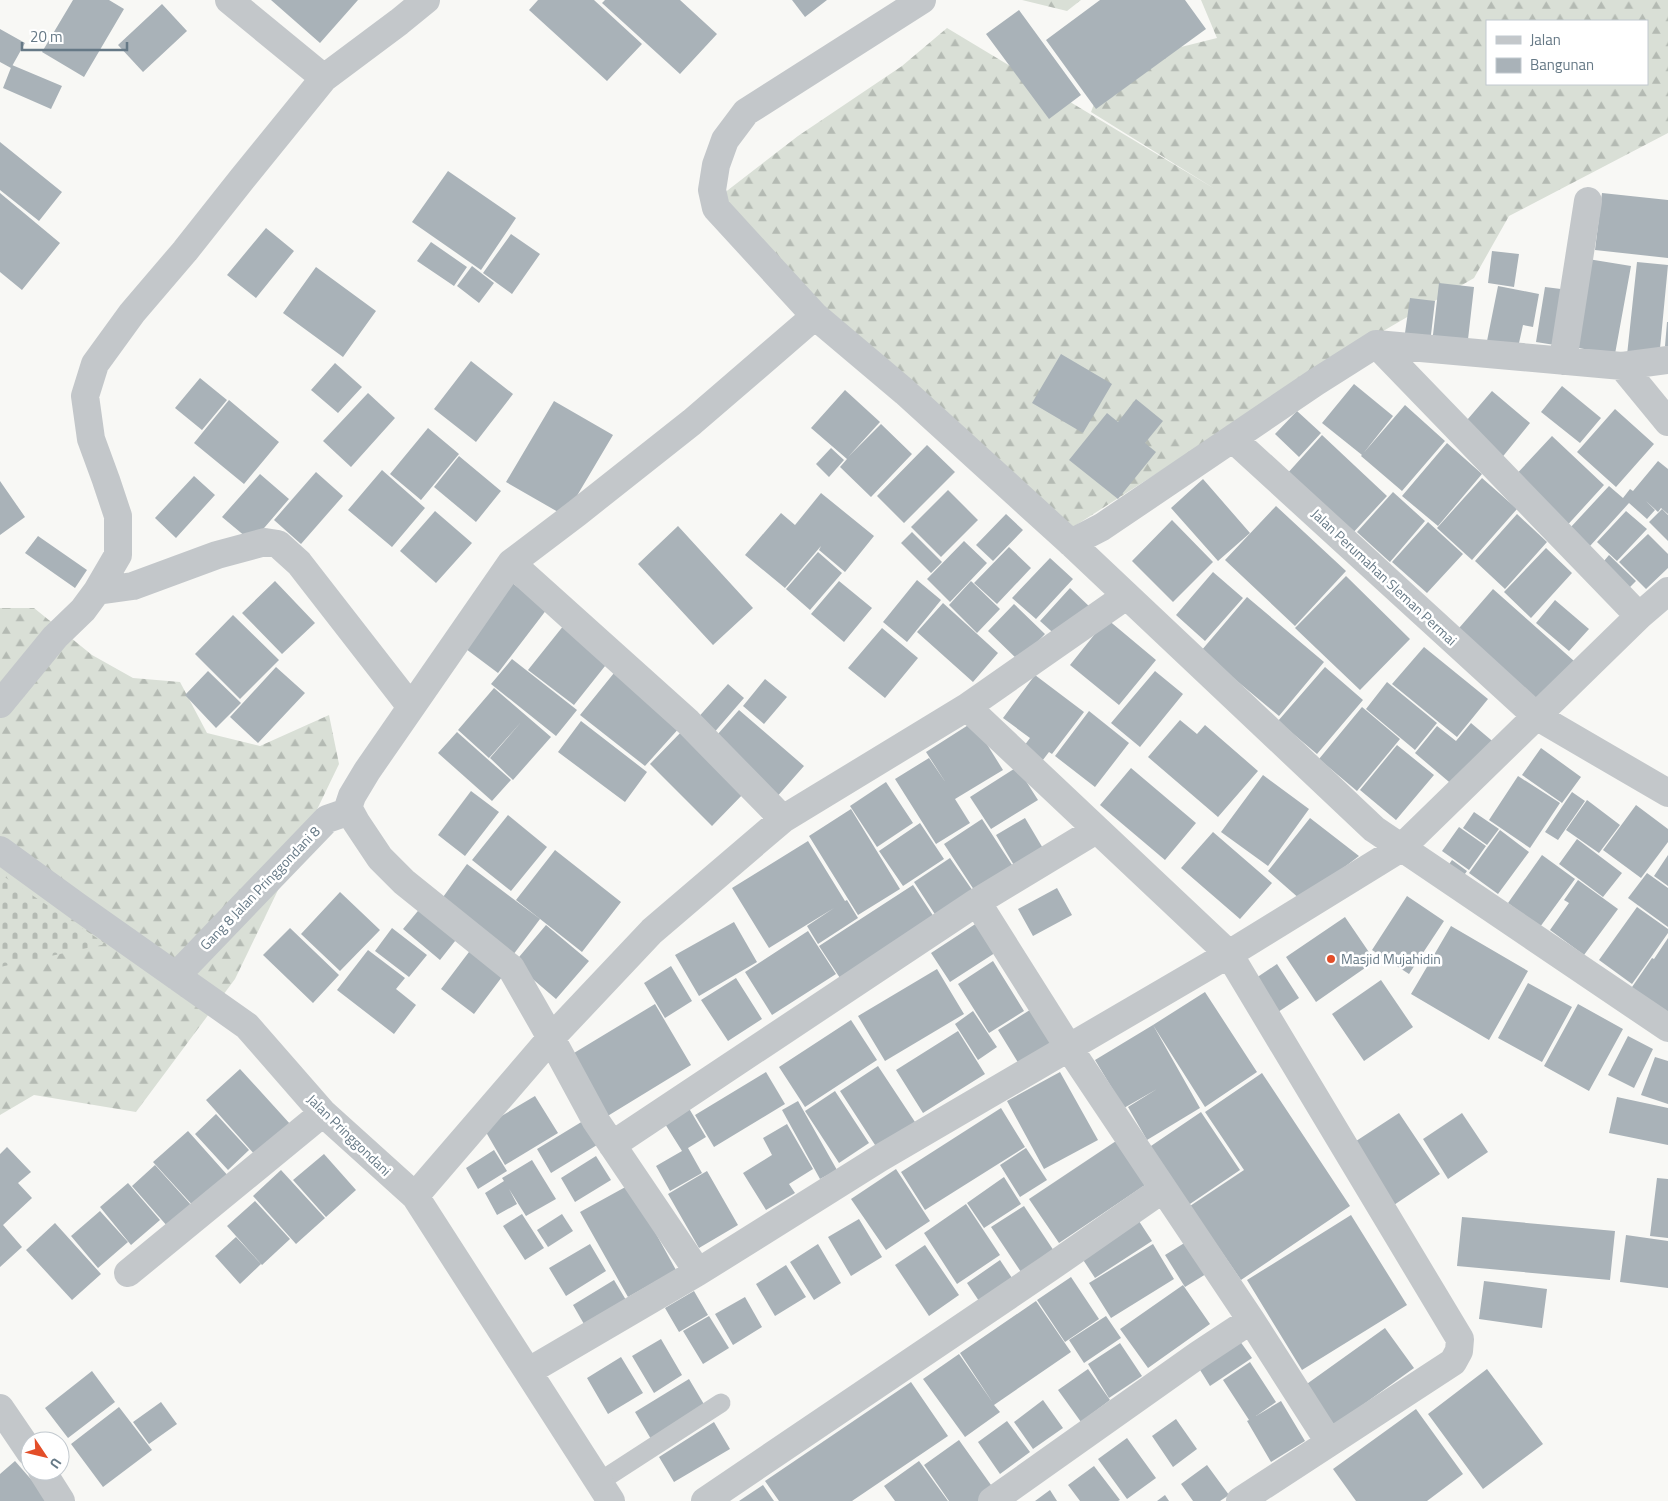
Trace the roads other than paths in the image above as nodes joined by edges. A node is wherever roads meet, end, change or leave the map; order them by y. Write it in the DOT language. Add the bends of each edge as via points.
graph roads {
  1 [pos="229,0"];
  2 [pos="426,0"];
  3 [pos="922,0"];
  4 [pos="324,78"];
  5 [pos="1588,201"];
  6 [pos="815,316"];
  7 [pos="1376,344"];
  8 [pos="1668,360"];
  9 [pos="1562,361"];
  10 [pos="1622,366"];
  11 [pos="1668,422"];
  12 [pos="1233,439"];
  13 [pos="1072,543"];
  14 [pos="511,563"];
  15 [pos="97,591"];
  16 [pos="1668,591"];
  17 [pos="1126,596"];
  18 [pos="1639,616"];
  19 [pos="0,704"];
  20 [pos="411,707"];
  21 [pos="967,707"];
  22 [pos="1536,716"];
  23 [pos="1668,792"];
  24 [pos="350,811"];
  25 [pos="783,819"];
  26 [pos="1096,830"];
  27 [pos="1401,848"];
  28 [pos="0,850"];
  29 [pos="978,902"];
  30 [pos="1229,954"];
  31 [pos="176,976"];
  32 [pos="1668,1028"];
  33 [pos="551,1038"];
  34 [pos="1069,1048"];
  35 [pos="323,1113"];
  36 [pos="612,1145"];
  37 [pos="1163,1189"];
  38 [pos="415,1196"];
  39 [pos="698,1272"];
  40 [pos="128,1273"];
  41 [pos="1251,1320"];
  42 [pos="529,1371"];
  43 [pos="720,1404"];
  44 [pos="0,1408"];
  45 [pos="20,1437"];
  46 [pos="1329,1442"];
  47 [pos="49,1481"];
  48 [pos="605,1492"];
  49 [pos="62,1501"];
  50 [pos="706,1501"];
  51 [pos="992,1501"];
  52 [pos="1240,1501"];
  1 -- 4 [label="street"];
  2 -- 4 [label="street"];
  3 -- 6 [label="street" via="746,112 725,140 716,165 712,190 716,208"];
  4 -- 15 [label="street" via="94,364 85,396 91,439 118,516 118,555"];
  5 -- 9 [label="street"];
  6 -- 13 [label="street" via="905,392"];
  6 -- 14 [label="street" via="692,422"];
  7 -- 9 [label="street"];
  7 -- 12 [label="street"];
  7 -- 18 [label="street"];
  8 -- 10 [label="street"];
  9 -- 10 [label="street"];
  10 -- 11 [label="street"];
  12 -- 13 [label="street" via="1102,528"];
  12 -- 22 [label="street, Jalan Perumahan Sleman Permai"];
  13 -- 17 [label="street"];
  14 -- 20 [label="street"];
  14 -- 25 [label="street" via="688,722"];
  15 -- 19 [label="street"];
  15 -- 20 [label="street" via="133,586 217,555 265,542 278,544 299,563"];
  16 -- 18 [label="street"];
  17 -- 21 [label="street"];
  17 -- 27 [label="street" via="1374,829"];
  18 -- 22 [label="street"];
  20 -- 24 [label="street" via="352,796"];
  21 -- 25 [label="street"];
  21 -- 26 [label="street"];
  22 -- 23 [label="street, Jalan Perumahan Sleman Permai"];
  22 -- 27 [label="street"];
  24 -- 31 [label="street, Gang 8 Jalan Pringgondani 8" via="327,819"];
  24 -- 33 [label="street" via="380,858 404,882 511,968"];
  25 -- 33 [label="street" via="652,931"];
  26 -- 29 [label="street"];
  26 -- 30 [label="street"];
  27 -- 30 [label="street"];
  27 -- 32 [label="street"];
  28 -- 31 [label="street, Jalan Pringgondani"];
  29 -- 34 [label="street"];
  29 -- 36 [label="street"];
  30 -- 34 [label="street"];
  30 -- 46 [label="street" via="1460,1339 1459,1351 1453,1362"];
  31 -- 35 [label="street, Jalan Pringgondani" via="247,1026"];
  33 -- 36 [label="street"];
  33 -- 38 [label="street"];
  34 -- 37 [label="street"];
  34 -- 39 [label="street" via="880,1158"];
  35 -- 38 [label="street, Jalan Pringgondani"];
  35 -- 40 [label="street"];
  36 -- 39 [label="street"];
  37 -- 41 [label="street"];
  37 -- 50 [label="street"];
  38 -- 42 [label="street, Jalan Pringgondani"];
  39 -- 42 [label="street"];
  41 -- 46 [label="street"];
  41 -- 51 [label="street"];
  42 -- 48 [label="street, Jalan Pringgondani"];
  43 -- 48 [label="lane"];
  44 -- 45 [label="street"];
  46 -- 52 [label="street"];
  47 -- 49 [label="street"];
}
